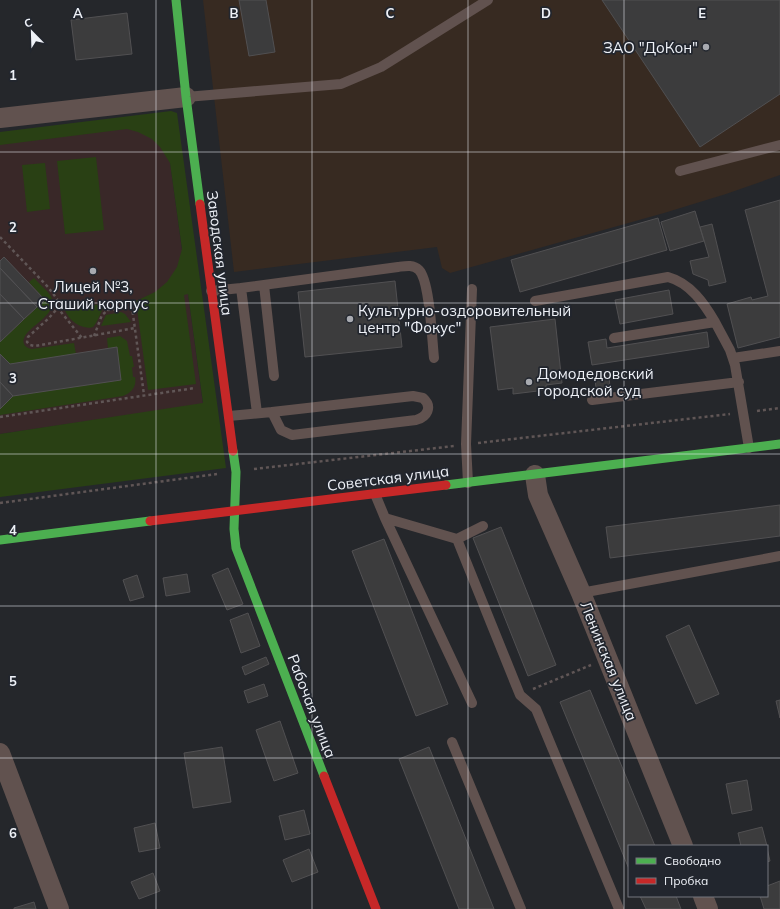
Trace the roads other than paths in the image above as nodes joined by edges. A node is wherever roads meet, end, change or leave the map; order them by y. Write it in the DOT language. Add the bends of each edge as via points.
graph roads {
  1 [pos="176,0"];
  2 [pos="488,0"];
  3 [pos="186,97"];
  4 [pos="0,118"];
  5 [pos="780,145"];
  6 [pos="680,171"];
  7 [pos="264,285"];
  8 [pos="241,288"];
  9 [pos="472,289"];
  10 [pos="211,291"];
  11 [pos="535,301"];
  12 [pos="715,322"];
  13 [pos="614,338"];
  14 [pos="780,351"];
  15 [pos="434,358"];
  16 [pos="733,358"];
  17 [pos="274,376"];
  18 [pos="739,382"];
  19 [pos="592,400"];
  20 [pos="272,412"];
  21 [pos="257,413"];
  22 [pos="228,416"];
  23 [pos="780,444"];
  24 [pos="749,448"];
  25 [pos="535,475"];
  26 [pos="468,483"];
  27 [pos="375,494"];
  28 [pos="236,510"];
  29 [pos="385,518"];
  30 [pos="483,526"];
  31 [pos="457,539"];
  32 [pos="0,540"];
  33 [pos="780,556"];
  34 [pos="581,593"];
  35 [pos="472,703"];
  36 [pos="452,742"];
  37 [pos="0,753"];
  38 [pos="683,845"];
  39 [pos="703,897"];
  40 [pos="59,909"];
  41 [pos="376,909"];
  42 [pos="521,909"];
  43 [pos="619,909"];
  44 [pos="708,909"];
  1 -- 3 [label="street, Заводская улица"];
  2 -- 3 [label="lane" via="381,67 341,84"];
  3 -- 4 [label="street"];
  3 -- 10 [label="street, Заводская улица"];
  5 -- 6 [label="lane"];
  7 -- 8 [label="lane"];
  7 -- 15 [label="lane" via="414,267 421,273 425,283"];
  7 -- 17 [label="lane"];
  8 -- 10 [label="lane"];
  8 -- 21 [label="lane"];
  9 -- 26 [label="lane" via="466,444"];
  10 -- 22 [label="street, Заводская улица"];
  11 -- 12 [label="lane" via="668,277 675,279 692,292"];
  12 -- 13 [label="lane"];
  12 -- 16 [label="lane"];
  14 -- 16 [label="lane"];
  16 -- 18 [label="lane"];
  18 -- 19 [label="lane"];
  18 -- 24 [label="lane"];
  20 -- 20 [label="lane" via="281,430 292,435 416,420 425,416 428,408 423,398 413,396"];
  20 -- 21 [label="lane"];
  21 -- 22 [label="lane"];
  22 -- 28 [label="street, Заводская улица" via="236,472"];
  23 -- 24 [label="street, Советская улица"];
  24 -- 25 [label="street, Советская улица"];
  25 -- 26 [label="street, Советская улица"];
  25 -- 34 [label="street, Ленинская улица" via="538,495"];
  26 -- 27 [label="street, Советская улица"];
  27 -- 28 [label="street, Советская улица"];
  27 -- 29 [label="lane"];
  28 -- 32 [label="street, Советская улица"];
  28 -- 41 [label="street, Рабочая улица" via="234,535 239,557"];
  29 -- 31 [label="lane"];
  29 -- 35 [label="lane"];
  30 -- 31 [label="lane"];
  31 -- 43 [label="lane" via="520,694 536,709"];
  33 -- 34 [label="lane"];
  34 -- 38 [label="street, Ленинская улица"];
  36 -- 42 [label="lane"];
  37 -- 40 [label="street"];
  39 -- 44 [label="street"];
}
